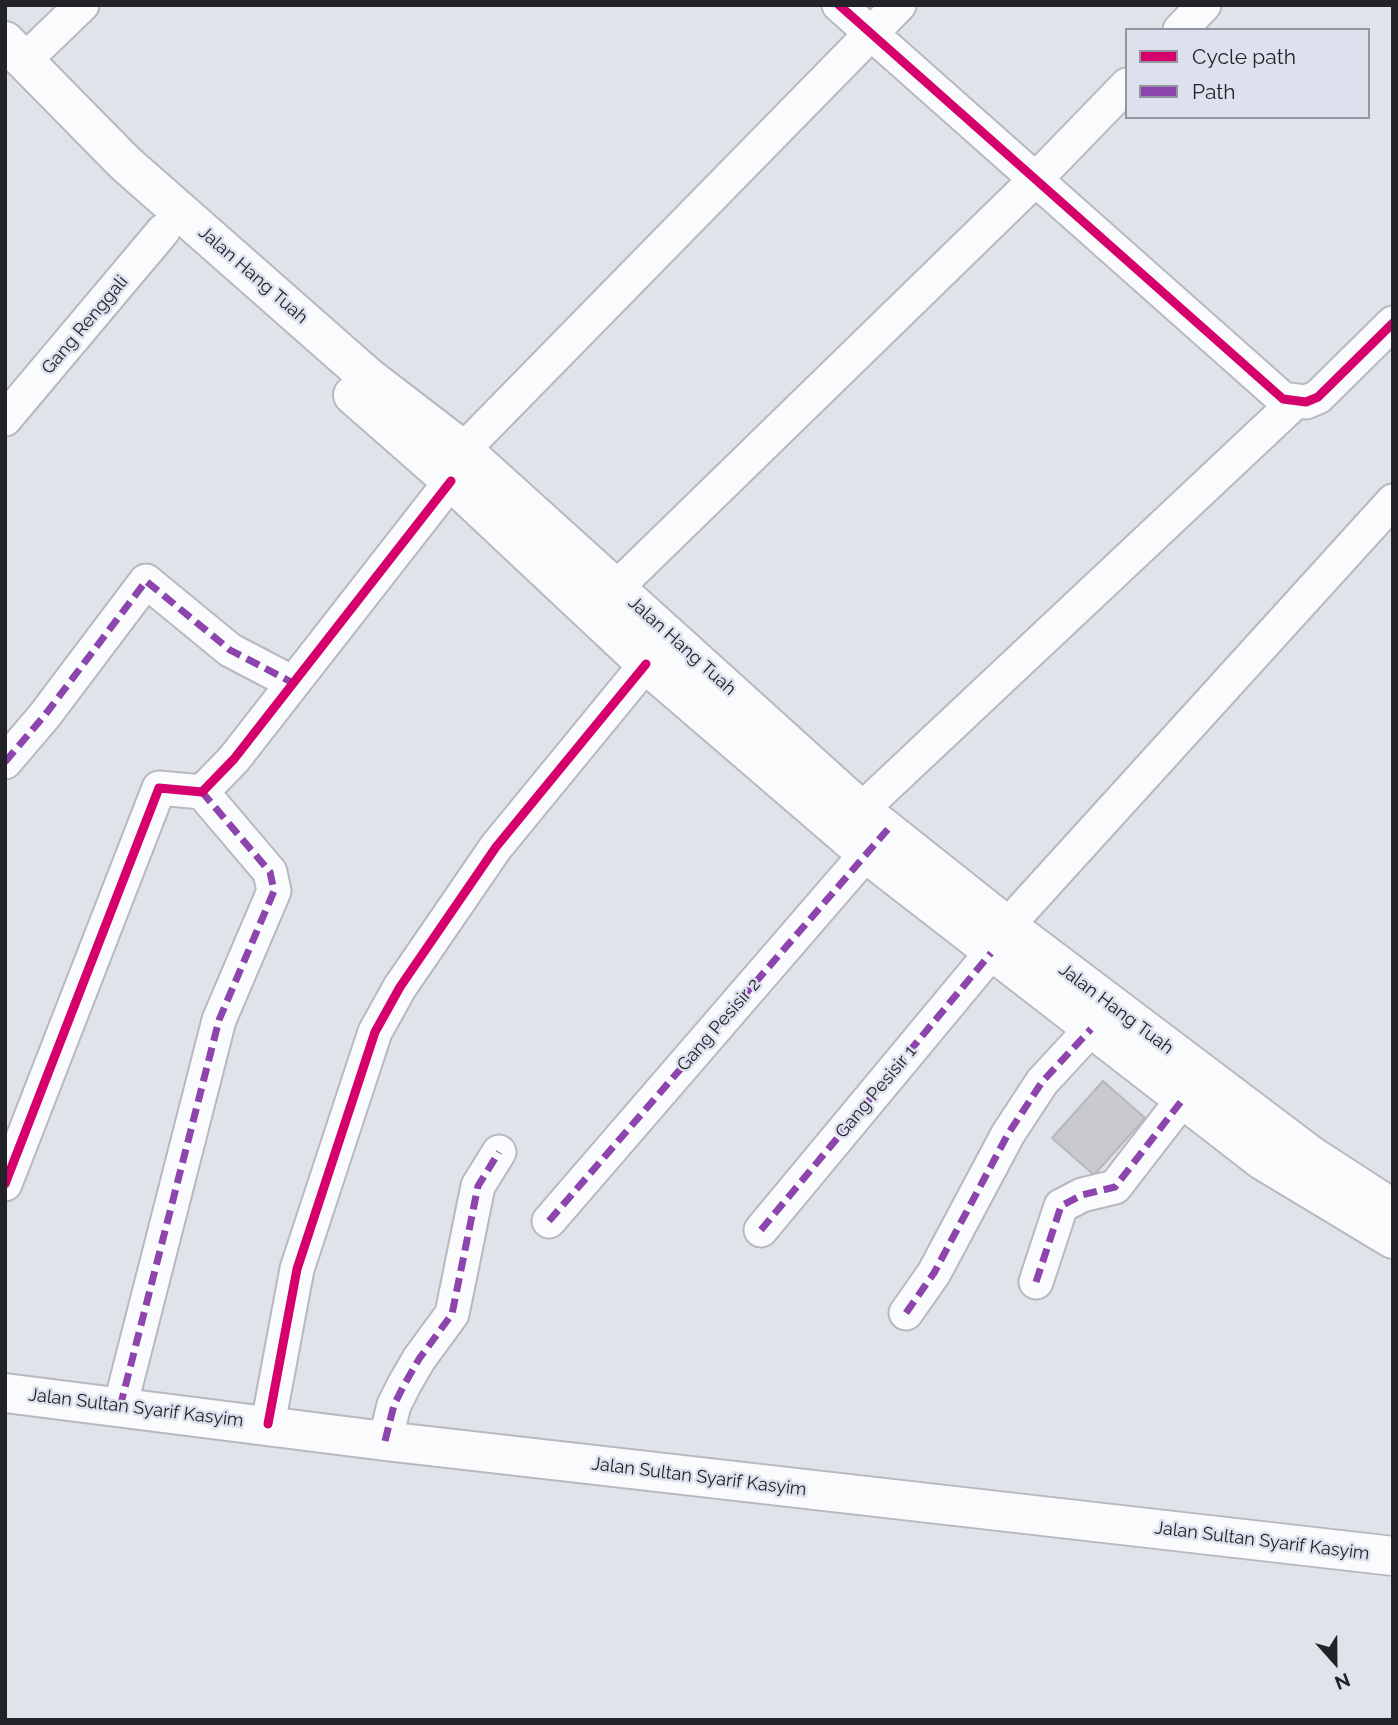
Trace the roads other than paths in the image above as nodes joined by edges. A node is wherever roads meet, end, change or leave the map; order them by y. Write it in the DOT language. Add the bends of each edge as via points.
graph roads {
  1 [pos="82,5"];
  2 [pos="839,5"];
  3 [pos="900,5"];
  4 [pos="1204,5"];
  5 [pos="1182,28"];
  6 [pos="871,34"];
  7 [pos="12,60"];
  8 [pos="1125,87"];
  9 [pos="118,172"];
  10 [pos="1036,179"];
  11 [pos="163,231"];
  12 [pos="1393,323"];
  13 [pos="1295,402"];
  14 [pos="5,419"];
  15 [pos="457,466"];
  16 [pos="1393,500"];
  17 [pos="617,587"];
  18 [pos="646,664"];
  19 [pos="293,683"];
  20 [pos="5,762"];
  21 [pos="202,792"];
  22 [pos="872,831"];
  23 [pos="999,940"];
  24 [pos="1091,1029"];
  25 [pos="1183,1100"];
  26 [pos="499,1152"];
  27 [pos="5,1184"];
  28 [pos="1393,1209"];
  29 [pos="549,1221"];
  30 [pos="761,1230"];
  31 [pos="1393,1239"];
  32 [pos="1036,1282"];
  33 [pos="906,1313"];
  34 [pos="5,1393"];
  35 [pos="120,1407"];
  36 [pos="268,1424"];
  37 [pos="385,1441"];
  38 [pos="1393,1556"];
  1 -- 7 [label="street"];
  2 -- 6 [label="street"];
  3 -- 6 [label="street"];
  4 -- 5 [label="street"];
  6 -- 10 [label="street"];
  6 -- 15 [label="street"];
  7 -- 9 [label="main road, Jalan Hang Tuah"];
  8 -- 10 [label="street"];
  9 -- 11 [label="main road, Jalan Hang Tuah"];
  9 -- 15 [label="main road, Jalan Hang Tuah" via="368,377"];
  10 -- 13 [label="street" via="1283,399"];
  10 -- 17 [label="street"];
  11 -- 14 [label="street, Gang Renggali"];
  11 -- 15 [label="main road, Jalan Hang Tuah"];
  12 -- 13 [label="street" via="1328,389 1318,397"];
  13 -- 22 [label="street, Gang Pesisir 2"];
  15 -- 17 [label="main road, Jalan Hang Tuah"];
  15 -- 18 [label="main road, Jalan Hang Tuah"];
  15 -- 19 [label="street"];
  16 -- 23 [label="street, Gang Pesisir 1"];
  17 -- 22 [label="main road, Jalan Hang Tuah"];
  18 -- 22 [label="main road, Jalan Hang Tuah"];
  18 -- 36 [label="street" via="496,847 400,987 375,1032 297,1269"];
  19 -- 20 [label="street" via="230,650 146,581"];
  19 -- 21 [label="street"];
  21 -- 27 [label="street" via="159,788"];
  21 -- 35 [label="street" via="270,872 274,891 219,1020"];
  22 -- 23 [label="main road, Jalan Hang Tuah"];
  22 -- 29 [label="street, Gang Pesisir 2"];
  23 -- 24 [label="main road, Jalan Hang Tuah"];
  23 -- 28 [label="main road, Jalan Hang Tuah"];
  23 -- 30 [label="street, Gang Pesisir 1"];
  24 -- 25 [label="main road, Jalan Hang Tuah"];
  24 -- 33 [label="street" via="1042,1082 934,1273"];
  25 -- 31 [label="main road, Jalan Hang Tuah" via="1262,1160"];
  25 -- 32 [label="street" via="1115,1187 1061,1206"];
  26 -- 37 [label="street" via="478,1186 452,1314 404,1385"];
  34 -- 35 [label="main road, Jalan Sultan Syarif Kasyim"];
  35 -- 36 [label="main road, Jalan Sultan Syarif Kasyim"];
  36 -- 37 [label="main road, Jalan Sultan Syarif Kasyim"];
  37 -- 38 [label="main road, Jalan Sultan Syarif Kasyim"];
}
